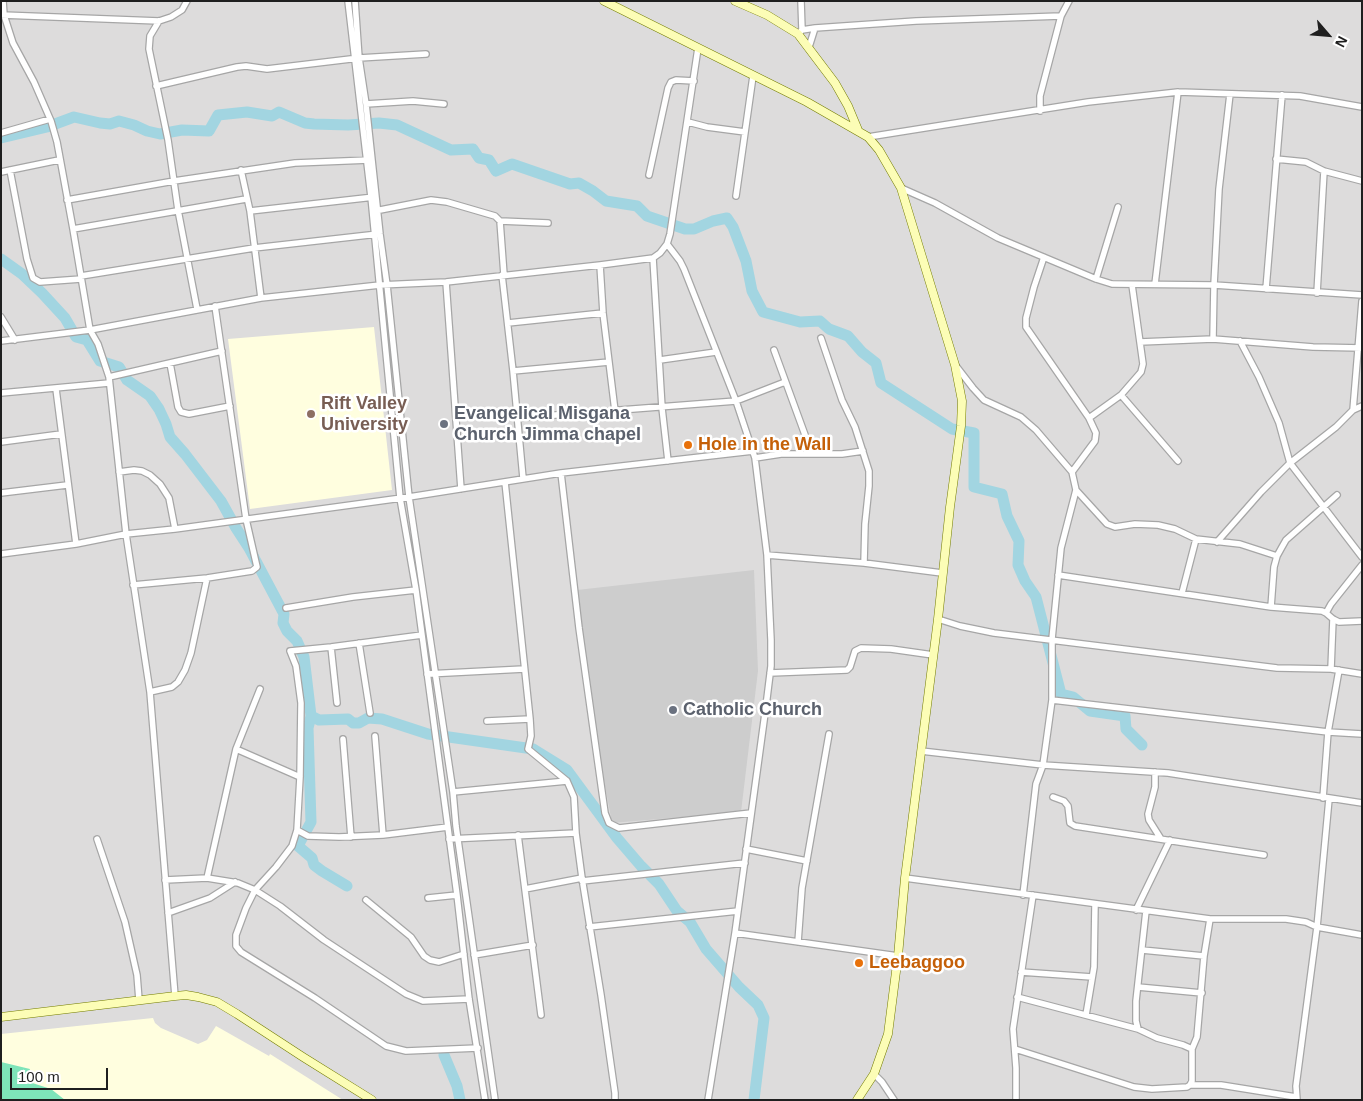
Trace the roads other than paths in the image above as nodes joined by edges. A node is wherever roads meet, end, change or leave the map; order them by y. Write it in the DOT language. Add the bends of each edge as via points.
graph roads {
  1 [pos="3,1"];
  2 [pos="186,1"];
  3 [pos="348,1"];
  4 [pos="355,1"];
  5 [pos="604,1"];
  6 [pos="734,1"];
  7 [pos="801,1"];
  8 [pos="1069,1"];
  9 [pos="3,15"];
  10 [pos="1061,16"];
  11 [pos="159,21"];
  12 [pos="815,28"];
  13 [pos="800,32"];
  14 [pos="808,47"];
  15 [pos="698,48"];
  16 [pos="426,54"];
  17 [pos="356,59"];
  18 [pos="753,76"];
  19 [pos="694,81"];
  20 [pos="156,86"];
  21 [pos="1178,92"];
  22 [pos="1230,94"];
  23 [pos="1282,95"];
  24 [pos="366,104"];
  25 [pos="444,104"];
  26 [pos="1362,107"];
  27 [pos="1040,111"];
  28 [pos="51,120"];
  29 [pos="688,122"];
  30 [pos="858,130"];
  31 [pos="745,132"];
  32 [pos="1,133"];
  33 [pos="868,137"];
  34 [pos="369,159"];
  35 [pos="1276,159"];
  36 [pos="60,160"];
  37 [pos="10,170"];
  38 [pos="240,170"];
  39 [pos="1324,171"];
  40 [pos="1,172"];
  41 [pos="649,175"];
  42 [pos="174,181"];
  43 [pos="1362,181"];
  44 [pos="901,188"];
  45 [pos="736,196"];
  46 [pos="374,197"];
  47 [pos="246,199"];
  48 [pos="67,200"];
  49 [pos="1118,207"];
  50 [pos="178,210"];
  51 [pos="250,211"];
  52 [pos="375,211"];
  53 [pos="500,220"];
  54 [pos="548,223"];
  55 [pos="73,229"];
  56 [pos="377,234"];
  57 [pos="667,244"];
  58 [pos="254,248"];
  59 [pos="1044,257"];
  60 [pos="186,258"];
  61 [pos="653,258"];
  62 [pos="600,265"];
  63 [pos="503,275"];
  64 [pos="81,278"];
  65 [pos="1096,280"];
  66 [pos="446,282"];
  67 [pos="1132,284"];
  68 [pos="1156,284"];
  69 [pos="380,285"];
  70 [pos="387,285"];
  71 [pos="1214,285"];
  72 [pos="1266,289"];
  73 [pos="1317,293"];
  74 [pos="1362,295"];
  75 [pos="261,298"];
  76 [pos="1362,301"];
  77 [pos="215,306"];
  78 [pos="197,310"];
  79 [pos="603,313"];
  80 [pos="1,317"];
  81 [pos="508,323"];
  82 [pos="90,330"];
  83 [pos="820,338"];
  84 [pos="1214,339"];
  85 [pos="15,340"];
  86 [pos="1,341"];
  87 [pos="1140,342"];
  88 [pos="1240,342"];
  89 [pos="1360,348"];
  90 [pos="774,350"];
  91 [pos="222,351"];
  92 [pos="716,352"];
  93 [pos="660,360"];
  94 [pos="609,362"];
  95 [pos="170,363"];
  96 [pos="955,365"];
  97 [pos="513,371"];
  98 [pos="109,380"];
  99 [pos="785,382"];
  100 [pos="56,389"];
  101 [pos="1,393"];
  102 [pos="1122,395"];
  103 [pos="736,401"];
  104 [pos="230,406"];
  105 [pos="1362,406"];
  106 [pos="662,408"];
  107 [pos="1353,410"];
  108 [pos="615,411"];
  109 [pos="517,418"];
  110 [pos="1089,418"];
  111 [pos="61,434"];
  112 [pos="1,442"];
  113 [pos="753,451"];
  114 [pos="863,451"];
  115 [pos="812,454"];
  116 [pos="755,458"];
  117 [pos="668,461"];
  118 [pos="1178,461"];
  119 [pos="1290,463"];
  120 [pos="119,472"];
  121 [pos="1072,472"];
  122 [pos="562,473"];
  123 [pos="523,478"];
  124 [pos="505,482"];
  125 [pos="67,485"];
  126 [pos="461,489"];
  127 [pos="1076,490"];
  128 [pos="1,493"];
  129 [pos="1337,494"];
  130 [pos="409,497"];
  131 [pos="400,498"];
  132 [pos="1324,507"];
  133 [pos="246,519"];
  134 [pos="175,529"];
  135 [pos="126,534"];
  136 [pos="1196,539"];
  137 [pos="1217,542"];
  138 [pos="76,544"];
  139 [pos="1,554"];
  140 [pos="767,555"];
  141 [pos="1277,556"];
  142 [pos="1362,557"];
  143 [pos="864,563"];
  144 [pos="1362,565"];
  145 [pos="942,573"];
  146 [pos="1058,575"];
  147 [pos="207,578"];
  148 [pos="133,585"];
  149 [pos="416,590"];
  150 [pos="1182,594"];
  151 [pos="1272,607"];
  152 [pos="286,608"];
  153 [pos="1326,613"];
  154 [pos="938,619"];
  155 [pos="1333,619"];
  156 [pos="1362,621"];
  157 [pos="422,635"];
  158 [pos="1052,639"];
  159 [pos="359,643"];
  160 [pos="331,647"];
  161 [pos="933,655"];
  162 [pos="524,669"];
  163 [pos="1331,670"];
  164 [pos="1338,670"];
  165 [pos="436,673"];
  166 [pos="427,674"];
  167 [pos="770,674"];
  168 [pos="1362,674"];
  169 [pos="260,689"];
  170 [pos="150,692"];
  171 [pos="1052,700"];
  172 [pos="337,703"];
  173 [pos="370,713"];
  174 [pos="530,719"];
  175 [pos="487,721"];
  176 [pos="1328,732"];
  177 [pos="830,734"];
  178 [pos="1362,734"];
  179 [pos="375,736"];
  180 [pos="344,740"];
  181 [pos="236,750"];
  182 [pos="921,752"];
  183 [pos="1043,765"];
  184 [pos="1155,772"];
  185 [pos="300,777"];
  186 [pos="567,781"];
  187 [pos="453,792"];
  188 [pos="1053,797"];
  189 [pos="1326,798"];
  190 [pos="1362,803"];
  191 [pos="751,813"];
  192 [pos="448,827"];
  193 [pos="297,830"];
  194 [pos="576,833"];
  195 [pos="383,835"];
  196 [pos="518,835"];
  197 [pos="351,837"];
  198 [pos="458,837"];
  199 [pos="97,839"];
  200 [pos="449,839"];
  201 [pos="1160,839"];
  202 [pos="1170,840"];
  203 [pos="746,849"];
  204 [pos="1264,855"];
  205 [pos="806,861"];
  206 [pos="745,863"];
  207 [pos="208,878"];
  208 [pos="905,878"];
  209 [pos="582,879"];
  210 [pos="165,880"];
  211 [pos="235,882"];
  212 [pos="525,889"];
  213 [pos="255,890"];
  214 [pos="457,895"];
  215 [pos="1024,895"];
  216 [pos="1034,895"];
  217 [pos="428,898"];
  218 [pos="366,900"];
  219 [pos="1095,904"];
  220 [pos="1136,910"];
  221 [pos="738,911"];
  222 [pos="1146,911"];
  223 [pos="168,912"];
  224 [pos="1210,919"];
  225 [pos="589,927"];
  226 [pos="1317,927"];
  227 [pos="735,933"];
  228 [pos="1362,935"];
  229 [pos="798,942"];
  230 [pos="533,945"];
  231 [pos="1142,950"];
  232 [pos="464,954"];
  233 [pos="474,955"];
  234 [pos="898,956"];
  235 [pos="1204,956"];
  236 [pos="1021,972"];
  237 [pos="1092,978"];
  238 [pos="1138,987"];
  239 [pos="1202,994"];
  240 [pos="175,996"];
  241 [pos="1017,997"];
  242 [pos="469,999"];
  243 [pos="139,1000"];
  244 [pos="541,1014"];
  245 [pos="1086,1015"];
  246 [pos="4,1017"];
  247 [pos="1138,1029"];
  248 [pos="478,1048"];
  249 [pos="1015,1049"];
  250 [pos="1192,1049"];
  251 [pos="874,1074"];
  252 [pos="1190,1085"];
  253 [pos="1296,1099"];
  254 [pos="372,1100"];
  255 [pos="485,1100"];
  256 [pos="495,1100"];
  257 [pos="614,1100"];
  258 [pos="708,1100"];
  259 [pos="857,1100"];
  260 [pos="894,1100"];
  261 [pos="1016,1100"];
  1 -- 9 [label="street"];
  2 -- 11 [label="street" via="182,10"];
  3 -- 17 [label="street"];
  4 -- 17 [label="street"];
  5 -- 15 [label="street"];
  6 -- 13 [label="street"];
  7 -- 13 [label="street"];
  8 -- 10 [label="street"];
  9 -- 11 [label="street"];
  9 -- 28 [label="street" via="13,43"];
  10 -- 12 [label="street"];
  10 -- 27 [label="street" via="1040,96"];
  11 -- 20 [label="street" via="149,41"];
  12 -- 13 [label="street"];
  12 -- 14 [label="street"];
  13 -- 14 [label="street"];
  14 -- 30 [label="street" via="835,84"];
  15 -- 18 [label="street"];
  15 -- 19 [label="street"];
  16 -- 17 [label="street"];
  17 -- 20 [label="street" via="267,69 237,66"];
  17 -- 24 [label="street"];
  17 -- 34 [label="street"];
  18 -- 30 [label="street"];
  18 -- 31 [label="street"];
  19 -- 29 [label="street"];
  19 -- 41 [label="street" via="676,80 668,88"];
  20 -- 42 [label="street"];
  21 -- 22 [label="street"];
  21 -- 27 [label="street"];
  21 -- 68 [label="street"];
  22 -- 23 [label="street"];
  22 -- 71 [label="street" via="1218,189"];
  23 -- 26 [label="street"];
  23 -- 35 [label="street"];
  24 -- 25 [label="street" via="413,101"];
  24 -- 34 [label="street"];
  27 -- 33 [label="street"];
  28 -- 32 [label="street"];
  28 -- 36 [label="street"];
  29 -- 31 [label="street"];
  29 -- 57 [label="street"];
  30 -- 33 [label="street"];
  31 -- 45 [label="street"];
  33 -- 44 [label="street"];
  34 -- 38 [label="street"];
  34 -- 46 [label="street"];
  35 -- 39 [label="street" via="1306,162"];
  35 -- 72 [label="street"];
  36 -- 37 [label="street"];
  36 -- 48 [label="street"];
  37 -- 40 [label="street"];
  37 -- 64 [label="street" via="33,278 40,282"];
  38 -- 42 [label="street"];
  38 -- 47 [label="street"];
  39 -- 43 [label="street"];
  39 -- 73 [label="street"];
  42 -- 48 [label="street"];
  42 -- 50 [label="street"];
  44 -- 59 [label="street" via="998,238"];
  44 -- 96 [label="street"];
  46 -- 51 [label="street"];
  46 -- 52 [label="street"];
  47 -- 50 [label="street"];
  47 -- 51 [label="street"];
  48 -- 55 [label="street"];
  49 -- 65 [label="street"];
  50 -- 55 [label="street"];
  50 -- 60 [label="street"];
  51 -- 58 [label="street"];
  52 -- 53 [label="street" via="431,200 447,202"];
  52 -- 56 [label="street"];
  53 -- 54 [label="street"];
  53 -- 63 [label="street"];
  55 -- 64 [label="street"];
  56 -- 58 [label="street"];
  56 -- 69 [label="street"];
  56 -- 70 [label="street"];
  57 -- 61 [label="street"];
  57 -- 92 [label="street" via="680,260"];
  58 -- 60 [label="street"];
  58 -- 75 [label="street"];
  59 -- 65 [label="street"];
  59 -- 110 [label="street" via="1026,326"];
  60 -- 64 [label="street"];
  60 -- 78 [label="street"];
  61 -- 62 [label="street"];
  61 -- 93 [label="street"];
  62 -- 63 [label="street"];
  62 -- 79 [label="street"];
  63 -- 66 [label="street"];
  63 -- 81 [label="street"];
  64 -- 82 [label="street"];
  65 -- 67 [label="street"];
  66 -- 70 [label="street"];
  66 -- 126 [label="street"];
  67 -- 68 [label="street"];
  67 -- 87 [label="street"];
  68 -- 71 [label="street"];
  69 -- 70 [label="street"];
  69 -- 75 [label="street"];
  69 -- 131 [label="street"];
  70 -- 130 [label="street"];
  71 -- 72 [label="street"];
  71 -- 84 [label="street"];
  72 -- 73 [label="street"];
  73 -- 74 [label="street"];
  75 -- 77 [label="street"];
  76 -- 89 [label="street"];
  77 -- 78 [label="street"];
  77 -- 91 [label="street"];
  78 -- 82 [label="street"];
  79 -- 81 [label="street"];
  79 -- 94 [label="street"];
  80 -- 85 [label="street"];
  81 -- 97 [label="street"];
  82 -- 85 [label="street"];
  82 -- 98 [label="street" via="98,344"];
  83 -- 114 [label="street"];
  84 -- 87 [label="street"];
  84 -- 88 [label="street"];
  85 -- 86 [label="street"];
  87 -- 102 [label="street" via="1141,372"];
  88 -- 89 [label="street"];
  88 -- 119 [label="street" via="1279,424"];
  89 -- 107 [label="street"];
  90 -- 99 [label="street"];
  91 -- 95 [label="street"];
  91 -- 104 [label="street"];
  92 -- 93 [label="street"];
  92 -- 103 [label="street"];
  93 -- 106 [label="street"];
  94 -- 97 [label="street"];
  94 -- 108 [label="street"];
  95 -- 98 [label="street"];
  95 -- 104 [label="street" via="181,412 189,414"];
  96 -- 121 [label="street" via="984,400 1021,418 1036,430"];
  96 -- 145 [label="street" via="962,401 961,426"];
  97 -- 109 [label="street"];
  98 -- 100 [label="street"];
  98 -- 120 [label="street"];
  99 -- 103 [label="street"];
  99 -- 115 [label="street"];
  100 -- 101 [label="street"];
  100 -- 111 [label="street"];
  102 -- 110 [label="street"];
  102 -- 118 [label="street"];
  103 -- 106 [label="street"];
  103 -- 113 [label="street"];
  104 -- 133 [label="street"];
  105 -- 107 [label="street"];
  106 -- 108 [label="street"];
  106 -- 117 [label="street"];
  107 -- 119 [label="street"];
  108 -- 109 [label="street"];
  109 -- 123 [label="street"];
  110 -- 121 [label="street" via="1096,433 1095,442"];
  111 -- 112 [label="street"];
  111 -- 125 [label="street"];
  113 -- 116 [label="street"];
  113 -- 117 [label="street"];
  114 -- 115 [label="street"];
  114 -- 143 [label="street" via="870,486"];
  115 -- 116 [label="street"];
  116 -- 140 [label="street"];
  117 -- 122 [label="street"];
  119 -- 132 [label="street"];
  119 -- 137 [label="street"];
  120 -- 134 [label="street" via="142,472 160,484 170,498"];
  120 -- 135 [label="street"];
  121 -- 127 [label="street"];
  122 -- 123 [label="street"];
  122 -- 191 [label="street" via="580,628 609,823 619,828"];
  123 -- 124 [label="street"];
  124 -- 126 [label="street"];
  124 -- 162 [label="street"];
  125 -- 128 [label="street"];
  125 -- 138 [label="street"];
  126 -- 130 [label="street"];
  127 -- 136 [label="street" via="1107,524 1115,527 1158,525"];
  127 -- 146 [label="street" via="1061,548"];
  129 -- 132 [label="street"];
  130 -- 131 [label="street"];
  130 -- 165 [label="street"];
  131 -- 133 [label="street"];
  131 -- 149 [label="street"];
  132 -- 141 [label="street" via="1286,540"];
  132 -- 142 [label="street"];
  133 -- 134 [label="street"];
  133 -- 147 [label="street" via="257,565 252,572"];
  134 -- 135 [label="street"];
  135 -- 138 [label="street"];
  135 -- 148 [label="street"];
  136 -- 137 [label="street"];
  136 -- 150 [label="street"];
  137 -- 141 [label="street" via="1240,544"];
  138 -- 139 [label="street"];
  140 -- 143 [label="street"];
  140 -- 167 [label="street"];
  141 -- 151 [label="street"];
  143 -- 145 [label="street"];
  144 -- 153 [label="street"];
  145 -- 154 [label="street"];
  146 -- 150 [label="street"];
  146 -- 158 [label="street"];
  147 -- 148 [label="street"];
  147 -- 170 [label="street" via="185,670 172,687"];
  148 -- 170 [label="street"];
  149 -- 152 [label="street"];
  149 -- 157 [label="street"];
  150 -- 151 [label="street"];
  151 -- 153 [label="street"];
  153 -- 155 [label="street"];
  154 -- 158 [label="street" via="994,633"];
  154 -- 161 [label="street"];
  155 -- 156 [label="street" via="1338,622"];
  155 -- 163 [label="street"];
  157 -- 159 [label="street"];
  157 -- 166 [label="street"];
  158 -- 163 [label="street" via="1277,668"];
  158 -- 171 [label="street"];
  159 -- 160 [label="street"];
  159 -- 173 [label="street"];
  160 -- 172 [label="street"];
  160 -- 185 [label="street" via="290,651 296,666 301,703"];
  161 -- 167 [label="street" via="861,648 856,651 847,670"];
  161 -- 182 [label="street"];
  162 -- 165 [label="street"];
  162 -- 174 [label="street"];
  163 -- 164 [label="street"];
  164 -- 168 [label="street"];
  164 -- 176 [label="street"];
  165 -- 166 [label="street"];
  165 -- 187 [label="street"];
  166 -- 192 [label="street"];
  167 -- 191 [label="street"];
  169 -- 181 [label="street"];
  170 -- 210 [label="street"];
  171 -- 176 [label="street"];
  171 -- 183 [label="street"];
  174 -- 175 [label="street"];
  174 -- 186 [label="street" via="528,749"];
  176 -- 178 [label="street"];
  176 -- 189 [label="street"];
  177 -- 205 [label="street"];
  179 -- 195 [label="street"];
  180 -- 197 [label="street"];
  181 -- 185 [label="street"];
  181 -- 207 [label="street"];
  182 -- 183 [label="street"];
  182 -- 208 [label="street"];
  183 -- 184 [label="street"];
  183 -- 215 [label="street" via="1036,784"];
  184 -- 189 [label="street"];
  184 -- 201 [label="street" via="1148,814"];
  185 -- 193 [label="street"];
  186 -- 187 [label="street"];
  186 -- 194 [label="street" via="574,797"];
  187 -- 198 [label="street"];
  188 -- 201 [label="street" via="1068,806 1070,823 1075,826"];
  189 -- 190 [label="street"];
  189 -- 226 [label="street"];
  191 -- 203 [label="street"];
  192 -- 195 [label="street"];
  192 -- 200 [label="street"];
  193 -- 197 [label="street" via="308,836"];
  193 -- 213 [label="street" via="292,846"];
  194 -- 196 [label="street"];
  194 -- 209 [label="street"];
  195 -- 197 [label="street"];
  196 -- 198 [label="street"];
  196 -- 212 [label="street"];
  198 -- 200 [label="street"];
  198 -- 233 [label="street"];
  199 -- 243 [label="street" via="125,922 137,974"];
  200 -- 214 [label="street"];
  201 -- 202 [label="street"];
  202 -- 204 [label="street"];
  202 -- 220 [label="street"];
  203 -- 205 [label="street"];
  203 -- 206 [label="street"];
  205 -- 229 [label="street"];
  206 -- 209 [label="street"];
  206 -- 221 [label="street"];
  207 -- 210 [label="street"];
  207 -- 211 [label="street"];
  208 -- 215 [label="street"];
  208 -- 234 [label="street"];
  209 -- 212 [label="street"];
  209 -- 225 [label="street"];
  210 -- 223 [label="street"];
  211 -- 213 [label="street"];
  211 -- 223 [label="street" via="210,898"];
  212 -- 230 [label="street"];
  213 -- 242 [label="street" via="406,994 423,1001"];
  213 -- 248 [label="street" via="236,934 236,946 242,952 386,1046 406,1051"];
  214 -- 217 [label="street"];
  214 -- 232 [label="street"];
  215 -- 216 [label="street"];
  216 -- 219 [label="street"];
  216 -- 236 [label="street"];
  218 -- 232 [label="street" via="411,937 430,960 439,962"];
  219 -- 220 [label="street"];
  219 -- 237 [label="street"];
  220 -- 222 [label="street"];
  221 -- 225 [label="street"];
  221 -- 227 [label="street"];
  222 -- 224 [label="street"];
  222 -- 231 [label="street"];
  223 -- 240 [label="street"];
  224 -- 226 [label="street" via="1286,919"];
  224 -- 235 [label="street"];
  225 -- 257 [label="street"];
  226 -- 228 [label="street"];
  226 -- 253 [label="street"];
  227 -- 229 [label="street"];
  227 -- 258 [label="street"];
  229 -- 234 [label="street"];
  230 -- 233 [label="street"];
  230 -- 244 [label="street"];
  231 -- 235 [label="street"];
  231 -- 238 [label="street"];
  232 -- 242 [label="street"];
  233 -- 256 [label="street"];
  234 -- 251 [label="street" via="888,1034"];
  235 -- 239 [label="street"];
  236 -- 237 [label="street"];
  236 -- 241 [label="street"];
  237 -- 245 [label="street"];
  238 -- 239 [label="street"];
  238 -- 247 [label="street"];
  239 -- 250 [label="street" via="1198,1037"];
  240 -- 243 [label="street"];
  240 -- 254 [label="street" via="186,995 217,1002"];
  241 -- 245 [label="street"];
  241 -- 249 [label="street" via="1013,1029"];
  242 -- 248 [label="street"];
  243 -- 246 [label="street"];
  245 -- 247 [label="street"];
  247 -- 250 [label="street"];
  248 -- 255 [label="street"];
  249 -- 252 [label="street" via="1134,1087 1152,1089"];
  249 -- 261 [label="street"];
  250 -- 252 [label="street"];
  251 -- 259 [label="street"];
  251 -- 260 [label="street"];
  252 -- 253 [label="street" via="1222,1086"];
}
